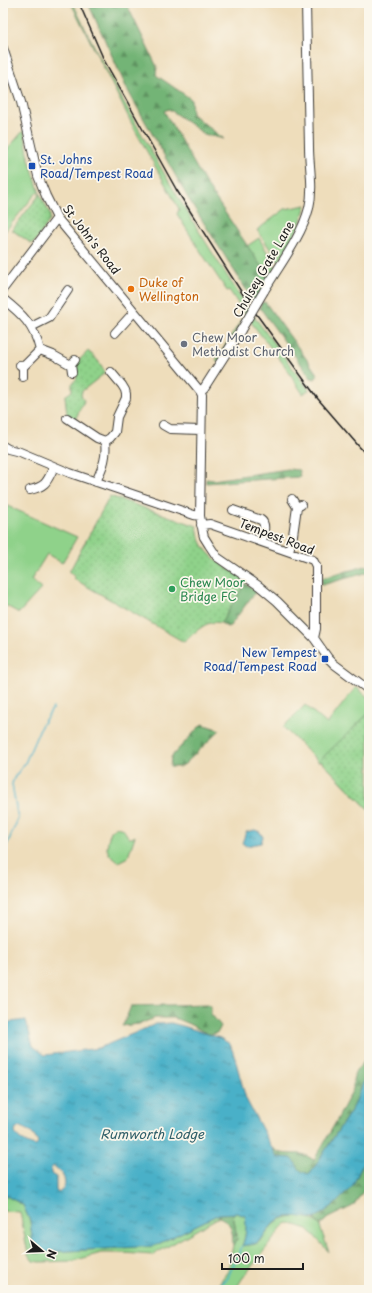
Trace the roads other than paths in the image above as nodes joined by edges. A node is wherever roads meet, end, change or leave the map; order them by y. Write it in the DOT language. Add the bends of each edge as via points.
graph roads {
  1 [pos="306,3"];
  2 [pos="3,48"];
  3 [pos="58,218"];
  4 [pos="3,289"];
  5 [pos="67,295"];
  6 [pos="3,299"];
  7 [pos="134,312"];
  8 [pos="31,327"];
  9 [pos="115,333"];
  10 [pos="40,350"];
  11 [pos="73,366"];
  12 [pos="111,372"];
  13 [pos="23,377"];
  14 [pos="200,391"];
  15 [pos="67,418"];
  16 [pos="166,429"];
  17 [pos="201,430"];
  18 [pos="105,441"];
  19 [pos="3,446"];
  20 [pos="54,467"];
  21 [pos="96,482"];
  22 [pos="30,490"];
  23 [pos="292,499"];
  24 [pos="246,506"];
  25 [pos="233,510"];
  26 [pos="243,514"];
  27 [pos="201,520"];
  28 [pos="262,542"];
  29 [pos="289,551"];
  30 [pos="314,638"];
  31 [pos="369,690"];
  1 -- 14 [label="street, Chulsey Gate Lane, bridge" via="312,184 305,220 241,330"];
  2 -- 3 [label="street, St John's Road" via="21,102 38,176"];
  3 -- 4 [label="street"];
  3 -- 7 [label="street, St John's Road"];
  5 -- 8 [label="street" via="49,318"];
  6 -- 8 [label="street" via="21,313"];
  7 -- 9 [label="street"];
  7 -- 14 [label="street, St John's Road"];
  8 -- 10 [label="street"];
  10 -- 11 [label="street"];
  10 -- 13 [label="street" via="21,366"];
  12 -- 18 [label="street" via="126,394 115,432"];
  14 -- 17 [label="street"];
  15 -- 18 [label="street"];
  16 -- 17 [label="street"];
  17 -- 27 [label="street"];
  18 -- 21 [label="street" via="106,457"];
  19 -- 20 [label="street, Tempest Road"];
  20 -- 21 [label="street, Tempest Road"];
  20 -- 22 [label="street" via="41,489"];
  21 -- 27 [label="street, Tempest Road" via="194,515"];
  23 -- 29 [label="street" via="299,506"];
  24 -- 26 [label="street"];
  25 -- 26 [label="street"];
  26 -- 28 [label="street" via="264,522"];
  27 -- 28 [label="street, Tempest Road"];
  27 -- 30 [label="street" via="204,537 217,557 277,601"];
  28 -- 29 [label="street, Tempest Road"];
  29 -- 30 [label="street, Tempest Road" via="315,562"];
  30 -- 31 [label="street" via="334,664"];
}
